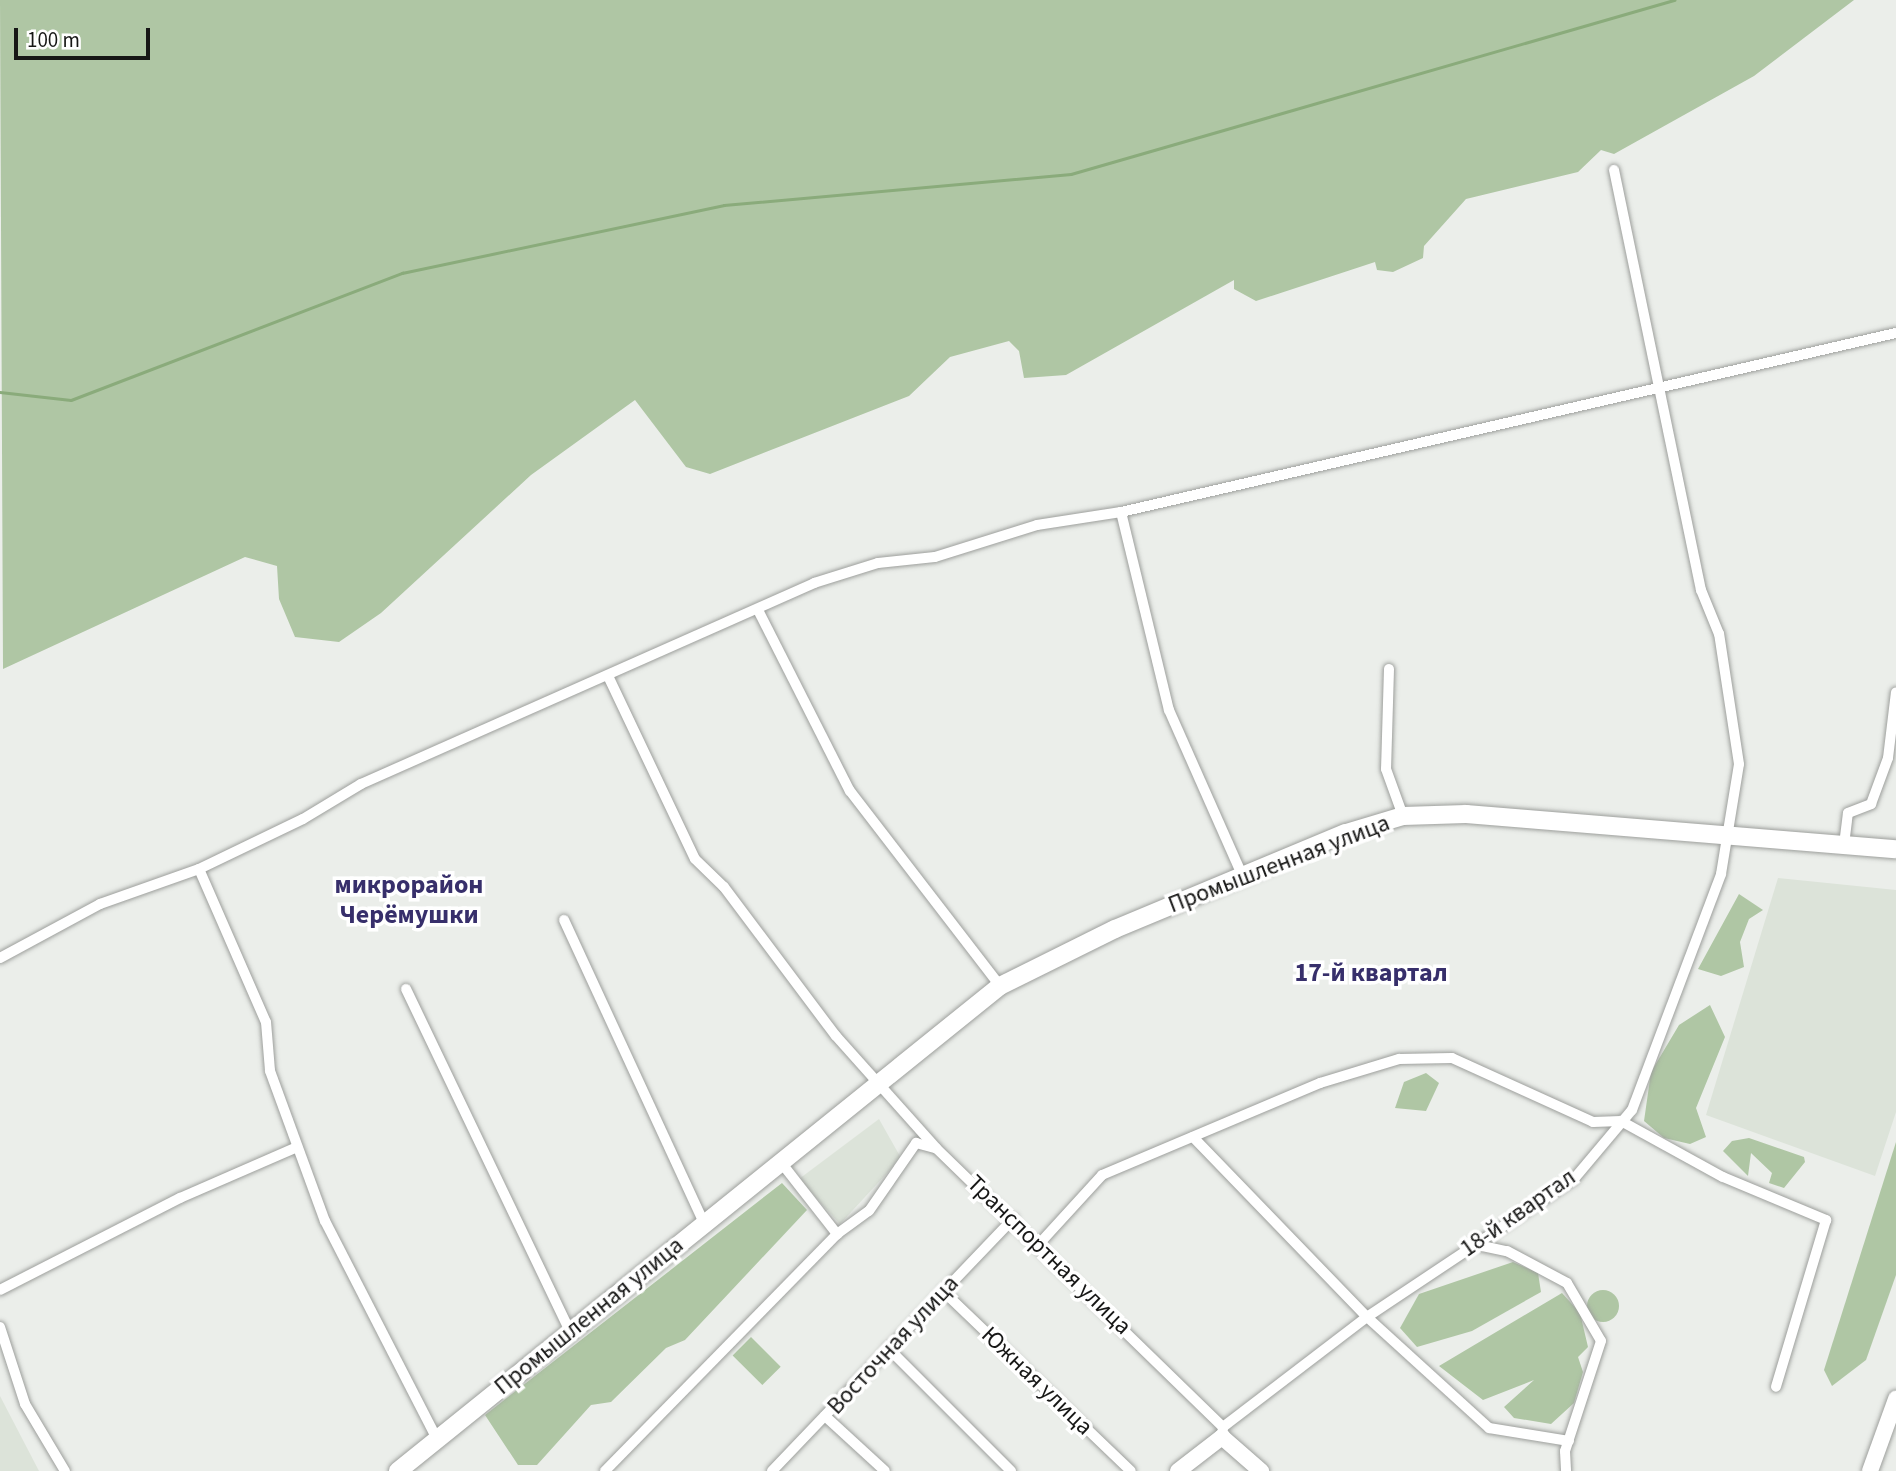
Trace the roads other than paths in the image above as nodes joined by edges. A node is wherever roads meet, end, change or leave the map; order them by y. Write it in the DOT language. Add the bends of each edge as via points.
graph roads {
  1 [pos="1614,170"];
  2 [pos="1896,333"];
  3 [pos="1661,391"];
  4 [pos="1121,512"];
  5 [pos="759,612"];
  6 [pos="1389,669"];
  7 [pos="609,678"];
  8 [pos="1896,692"];
  9 [pos="1403,816"];
  10 [pos="1732,837"];
  11 [pos="1844,845"];
  12 [pos="1896,849"];
  13 [pos="199,869"];
  14 [pos="1243,877"];
  15 [pos="564,920"];
  16 [pos="0,958"];
  17 [pos="1000,986"];
  18 [pos="407,989"];
  19 [pos="878,1080"];
  20 [pos="1621,1121"];
  21 [pos="1193,1137"];
  22 [pos="295,1148"];
  23 [pos="936,1148"];
  24 [pos="780,1161"];
  25 [pos="1013,1219"];
  26 [pos="704,1223"];
  27 [pos="837,1234"];
  28 [pos="1040,1243"];
  29 [pos="1473,1244"];
  30 [pos="0,1290"];
  31 [pos="943,1291"];
  32 [pos="1367,1317"];
  33 [pos="0,1327"];
  34 [pos="570,1331"];
  35 [pos="888,1348"];
  36 [pos="1776,1387"];
  37 [pos="1896,1399"];
  38 [pos="825,1416"];
  39 [pos="1223,1432"];
  40 [pos="438,1439"];
  41 [pos="1569,1441"];
  42 [pos="407,1468"];
  43 [pos="65,1471"];
  44 [pos="605,1471"];
  45 [pos="772,1471"];
  46 [pos="885,1471"];
  47 [pos="1011,1471"];
  48 [pos="1131,1471"];
  49 [pos="1178,1471"];
  50 [pos="1261,1471"];
  51 [pos="1566,1471"];
  52 [pos="1870,1471"];
  1 -- 3 [label="street, 18-й квартал"];
  2 -- 3 [label="street"];
  3 -- 4 [label="street"];
  3 -- 10 [label="street, 18-й квартал" via="1702,590 1719,634 1739,764"];
  4 -- 5 [label="street" via="1037,525 935,557 878,563 814,583"];
  4 -- 14 [label="street" via="1169,709"];
  5 -- 7 [label="street"];
  5 -- 17 [label="street" via="850,791"];
  6 -- 9 [label="street" via="1386,769"];
  7 -- 13 [label="street" via="361,784"];
  7 -- 19 [label="street, Транспортная улица" via="695,859"];
  8 -- 11 [label="street" via="1888,758 1871,804 1848,813"];
  9 -- 10 [label="main road, Промышленная улица" via="1466,814"];
  9 -- 14 [label="main road, Промышленная улица"];
  10 -- 11 [label="main road, Промышленная улица"];
  10 -- 20 [label="street, 18-й квартал" via="1632,1110"];
  11 -- 12 [label="main road, Промышленная улица"];
  13 -- 16 [label="street" via="100,904"];
  13 -- 22 [label="street" via="266,1022 270,1071"];
  14 -- 17 [label="main road, Промышленная улица"];
  15 -- 26 [label="street"];
  17 -- 19 [label="main road, Промышленная улица"];
  18 -- 34 [label="street"];
  19 -- 23 [label="street, Транспортная улица"];
  19 -- 24 [label="main road, Промышленная улица"];
  20 -- 21 [label="street" via="1593,1122 1452,1058 1412,1059 1320,1083"];
  20 -- 29 [label="street, 18-й квартал" via="1574,1179"];
  20 -- 36 [label="street" via="1723,1177 1826,1220"];
  21 -- 28 [label="street" via="1102,1175"];
  21 -- 32 [label="street"];
  22 -- 30 [label="street" via="180,1198"];
  22 -- 40 [label="street"];
  23 -- 25 [label="street, Транспортная улица"];
  23 -- 27 [label="street" via="916,1143 869,1211"];
  24 -- 26 [label="main road, Промышленная улица"];
  24 -- 27 [label="street"];
  25 -- 28 [label="street, Транспортная улица"];
  25 -- 31 [label="street, Восточная улица"];
  26 -- 34 [label="main road, Промышленная улица"];
  27 -- 44 [label="street"];
  28 -- 39 [label="street, Транспортная улица"];
  29 -- 32 [label="street, 18-й квартал"];
  29 -- 41 [label="street" via="1507,1251 1567,1283 1601,1341"];
  31 -- 35 [label="street, Восточная улица"];
  31 -- 48 [label="street, Южная улица"];
  32 -- 39 [label="street, 18-й квартал"];
  32 -- 41 [label="street" via="1489,1428"];
  33 -- 43 [label="street" via="25,1404"];
  34 -- 40 [label="main road, Промышленная улица"];
  35 -- 38 [label="street, Восточная улица"];
  35 -- 47 [label="street"];
  37 -- 52 [label="street"];
  38 -- 45 [label="street, Восточная улица"];
  38 -- 46 [label="street"];
  39 -- 49 [label="street"];
  39 -- 50 [label="street, Транспортная улица"];
  40 -- 42 [label="main road, Промышленная улица"];
  41 -- 51 [label="street"];
}
